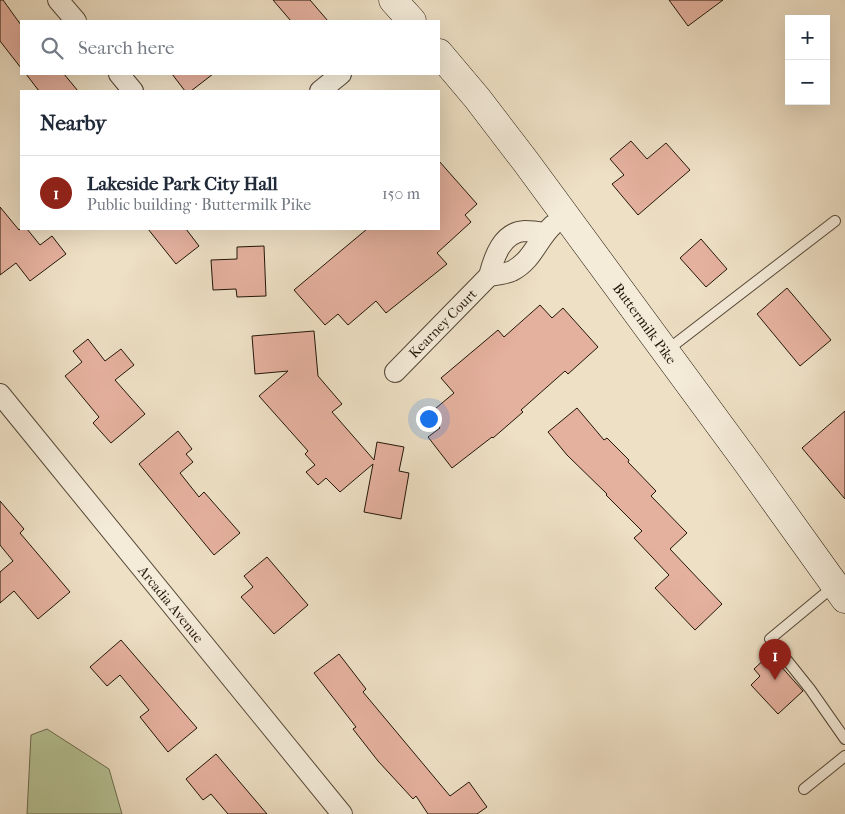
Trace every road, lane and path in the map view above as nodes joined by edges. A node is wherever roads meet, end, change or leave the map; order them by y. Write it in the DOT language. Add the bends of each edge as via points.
graph roads {
  1 [pos="58,0"];
  2 [pos="75,20"];
  3 [pos="440,54"];
  4 [pos="120,75"];
  5 [pos="340,75"];
  6 [pos="132,90"];
  7 [pos="321,90"];
  8 [pos="835,221"];
  9 [pos="554,224"];
  10 [pos="489,276"];
  11 [pos="665,352"];
  12 [pos="395,372"];
  13 [pos="0,394"];
  14 [pos="840,592"];
  15 [pos="845,739"];
  16 [pos="845,756"];
  17 [pos="804,789"];
  18 [pos="342,814"];
  1 -- 2 [label="street"];
  3 -- 9 [label="main road, Buttermilk Pike" via="526,162"];
  4 -- 6 [label="street"];
  5 -- 7 [label="street"];
  8 -- 11 [label="lane"];
  9 -- 10 [label="street" via="529,260 511,272"];
  9 -- 10 [label="street, Kearney Court" via="508,237 494,255"];
  9 -- 11 [label="main road, Buttermilk Pike"];
  10 -- 12 [label="street, Kearney Court"];
  11 -- 14 [label="main road, Buttermilk Pike"];
  13 -- 18 [label="street, Arcadia Avenue"];
  14 -- 15 [label="lane" via="770,639"];
  16 -- 17 [label="lane"];
}
